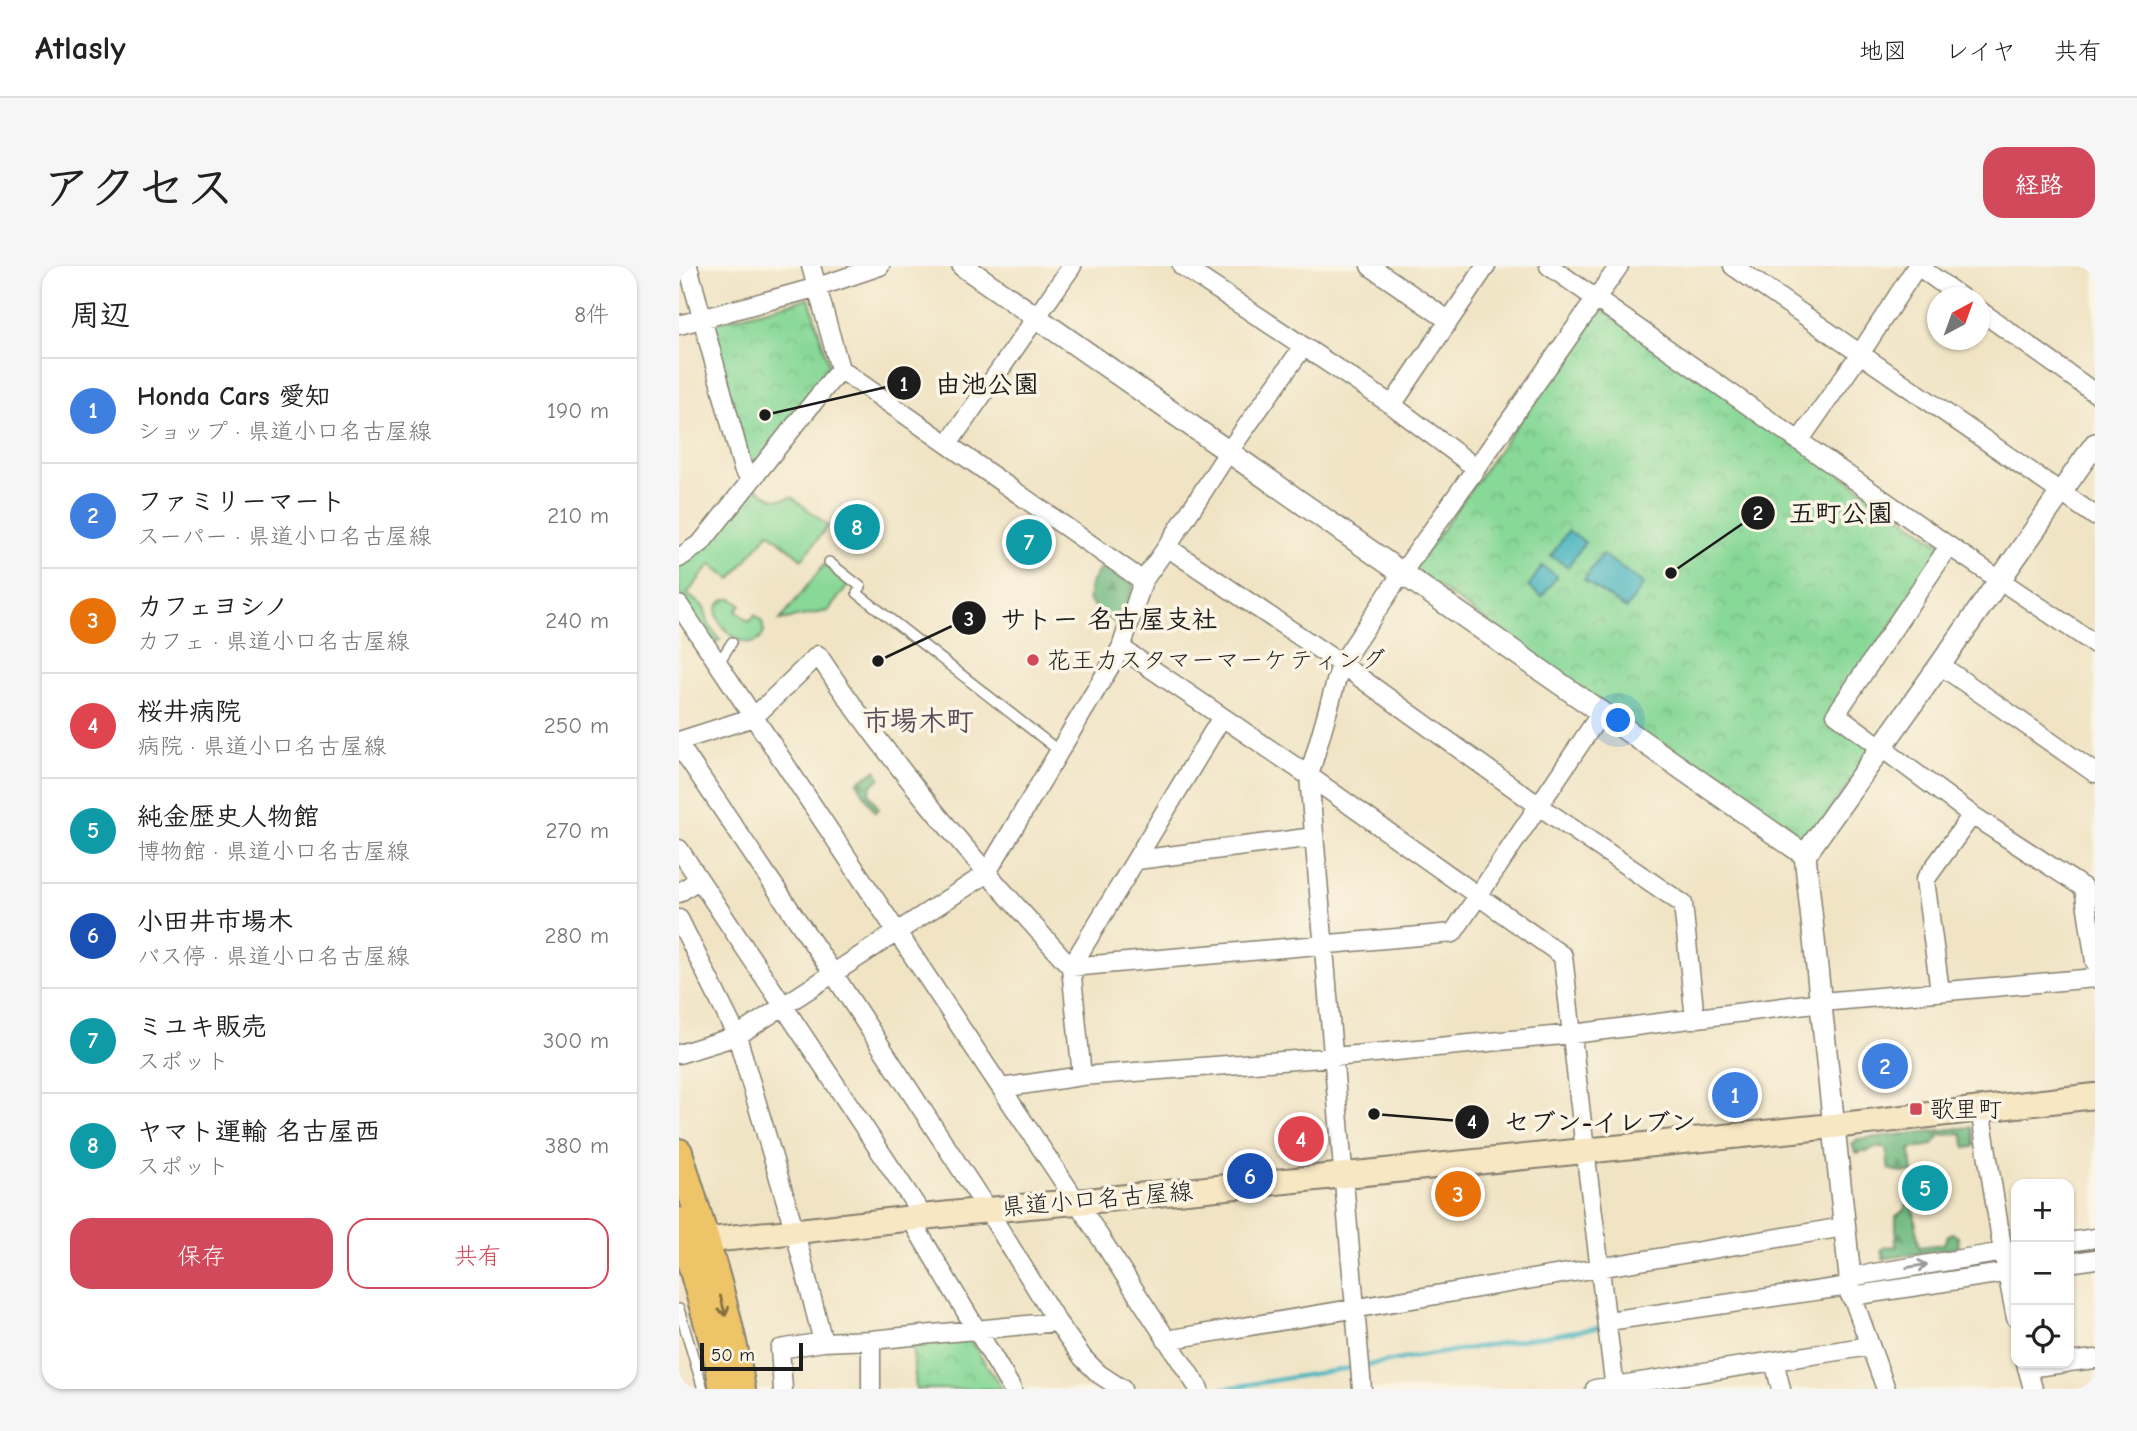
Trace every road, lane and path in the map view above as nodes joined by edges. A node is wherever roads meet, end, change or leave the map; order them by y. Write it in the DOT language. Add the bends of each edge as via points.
graph roads {
  1 [pos="688,266"];
  2 [pos="811,266"];
  3 [pos="880,266"];
  4 [pos="963,266"];
  5 [pos="1072,266"];
  6 [pos="1182,266"];
  7 [pos="1370,266"];
  8 [pos="1486,266"];
  9 [pos="1549,266"];
  10 [pos="1619,266"];
  11 [pos="1733,266"];
  12 [pos="1917,266"];
  13 [pos="818,287"];
  14 [pos="1947,287"];
  15 [pos="1596,299"];
  16 [pos="1035,317"];
  17 [pos="1990,318"];
  18 [pos="702,320"];
  19 [pos="1448,320"];
  20 [pos="679,326"];
  21 [pos="1303,346"];
  22 [pos="1860,354"];
  23 [pos="840,369"];
  24 [pos="2095,393"];
  25 [pos="1392,405"];
  26 [pos="1799,441"];
  27 [pos="2095,443"];
  28 [pos="948,444"];
  29 [pos="1229,451"];
  30 [pos="1476,468"];
  31 [pos="752,479"];
  32 [pos="2061,492"];
  33 [pos="2095,516"];
  34 [pos="1949,545"];
  35 [pos="1167,547"];
  36 [pos="679,558"];
  37 [pos="829,562"];
  38 [pos="1402,573"];
  39 [pos="2000,580"];
  40 [pos="1143,581"];
  41 [pos="679,606"];
  42 [pos="732,642"];
  43 [pos="2095,644"];
  44 [pos="1121,648"];
  45 [pos="718,664"];
  46 [pos="1341,664"];
  47 [pos="1940,665"];
  48 [pos="1601,713"];
  49 [pos="754,717"];
  50 [pos="1222,717"];
  51 [pos="679,743"];
  52 [pos="1881,748"];
  53 [pos="1059,751"];
  54 [pos="2095,773"];
  55 [pos="1309,776"];
  56 [pos="1539,806"];
  57 [pos="1972,815"];
  58 [pos="1314,836"];
  59 [pos="679,849"];
  60 [pos="1805,855"];
  61 [pos="1137,860"];
  62 [pos="986,874"];
  63 [pos="699,879"];
  64 [pos="2090,881"];
  65 [pos="679,892"];
  66 [pos="1477,896"];
  67 [pos="679,919"];
  68 [pos="896,932"];
  69 [pos="1324,945"];
  70 [pos="2095,962"];
  71 [pos="1071,967"];
  72 [pos="833,973"];
  73 [pos="2095,978"];
  74 [pos="1940,991"];
  75 [pos="1822,1002"];
  76 [pos="783,1006"];
  77 [pos="1695,1019"];
  78 [pos="1573,1034"];
  79 [pos="737,1036"];
  80 [pos="679,1054"];
  81 [pos="1334,1057"];
  82 [pos="1082,1076"];
  83 [pos="1000,1088"];
  84 [pos="2095,1096"];
  85 [pos="1980,1109"];
  86 [pos="1833,1126"];
  87 [pos="1585,1150"];
  88 [pos="679,1152"];
  89 [pos="1344,1175"];
  90 [pos="1077,1202"];
  91 [pos="987,1209"];
  92 [pos="917,1217"];
  93 [pos="1844,1227"];
  94 [pos="795,1232"];
  95 [pos="690,1234"];
  96 [pos="2095,1238"];
  97 [pos="2074,1241"];
  98 [pos="2009,1251"];
  99 [pos="2095,1259"];
  100 [pos="2074,1262"];
  101 [pos="1600,1267"];
  102 [pos="2011,1272"];
  103 [pos="1850,1286"];
  104 [pos="1356,1308"];
  105 [pos="679,1309"];
  106 [pos="1608,1321"];
  107 [pos="1057,1322"];
  108 [pos="977,1330"];
  109 [pos="871,1340"];
  110 [pos="1166,1340"];
  111 [pos="823,1342"];
  112 [pos="1870,1346"];
  113 [pos="2095,1359"];
  114 [pos="1774,1361"];
  115 [pos="2074,1362"];
  116 [pos="2027,1368"];
  117 [pos="740,1387"];
  118 [pos="1615,1387"];
  119 [pos="703,1389"];
  120 [pos="783,1389"];
  121 [pos="871,1389"];
  122 [pos="1012,1389"];
  123 [pos="1122,1389"];
  124 [pos="1199,1389"];
  125 [pos="1362,1389"];
  126 [pos="1595,1389"];
  127 [pos="1781,1389"];
  128 [pos="1887,1389"];
  129 [pos="2032,1389"];
  1 -- 18 [label="street"];
  2 -- 13 [label="street"];
  3 -- 13 [label="street"];
  4 -- 16 [label="street"];
  5 -- 16 [label="street"];
  6 -- 21 [label="street"];
  7 -- 19 [label="street"];
  8 -- 19 [label="street"];
  9 -- 15 [label="street"];
  10 -- 15 [label="street"];
  11 -- 22 [label="street"];
  12 -- 14 [label="street"];
  12 -- 22 [label="street"];
  13 -- 18 [label="street"];
  13 -- 23 [label="street"];
  15 -- 26 [label="street"];
  15 -- 30 [label="street"];
  16 -- 28 [label="street"];
  16 -- 29 [label="street"];
  17 -- 24 [label="street"];
  18 -- 20 [label="street"];
  18 -- 31 [label="street" via="743,469"];
  19 -- 25 [label="street"];
  21 -- 25 [label="street"];
  21 -- 29 [label="street"];
  22 -- 26 [label="street"];
  22 -- 32 [label="street"];
  23 -- 28 [label="street"];
  23 -- 31 [label="street"];
  25 -- 30 [label="street"];
  26 -- 34 [label="street"];
  27 -- 32 [label="street"];
  28 -- 40 [label="street"];
  29 -- 35 [label="street"];
  29 -- 38 [label="street"];
  30 -- 38 [label="street"];
  31 -- 36 [label="street" via="701,543"];
  32 -- 33 [label="street"];
  32 -- 39 [label="street"];
  34 -- 39 [label="street"];
  34 -- 52 [label="street" via="1836,713"];
  35 -- 40 [label="street"];
  35 -- 46 [label="street"];
  37 -- 53 [label="lane"];
  38 -- 46 [label="street"];
  38 -- 48 [label="street"];
  39 -- 43 [label="street"];
  39 -- 47 [label="street"];
  40 -- 44 [label="street"];
  41 -- 45 [label="street"];
  42 -- 45 [label="lane"];
  44 -- 50 [label="street"];
  44 -- 53 [label="street"];
  45 -- 49 [label="street"];
  46 -- 55 [label="street"];
  46 -- 56 [label="street"];
  47 -- 52 [label="street"];
  47 -- 54 [label="street"];
  48 -- 56 [label="street"];
  48 -- 60 [label="street"];
  49 -- 51 [label="street"];
  49 -- 62 [label="street" via="818,655 870,731"];
  49 -- 68 [label="street"];
  50 -- 55 [label="street"];
  50 -- 61 [label="street"];
  51 -- 72 [label="street"];
  52 -- 57 [label="street"];
  52 -- 60 [label="street"];
  53 -- 62 [label="street"];
  55 -- 58 [label="street"];
  55 -- 66 [label="street"];
  56 -- 66 [label="street"];
  56 -- 77 [label="street" via="1683,904"];
  57 -- 64 [label="street"];
  57 -- 74 [label="street" via="1925,880"];
  58 -- 61 [label="street"];
  58 -- 69 [label="street"];
  59 -- 63 [label="street"];
  60 -- 75 [label="street"];
  61 -- 71 [label="street"];
  62 -- 68 [label="street"];
  62 -- 71 [label="street"];
  63 -- 65 [label="street"];
  63 -- 76 [label="street"];
  64 -- 70 [label="street"];
  66 -- 69 [label="street" via="1453,933"];
  66 -- 78 [label="street" via="1563,956"];
  67 -- 79 [label="street"];
  68 -- 72 [label="street"];
  68 -- 83 [label="street"];
  69 -- 71 [label="street"];
  69 -- 81 [label="street"];
  71 -- 82 [label="street"];
  72 -- 76 [label="street"];
  72 -- 91 [label="street"];
  73 -- 74 [label="street"];
  74 -- 75 [label="street"];
  75 -- 77 [label="street"];
  75 -- 86 [label="street"];
  76 -- 79 [label="street"];
  76 -- 92 [label="street"];
  77 -- 78 [label="street"];
  78 -- 81 [label="street"];
  78 -- 87 [label="street"];
  79 -- 80 [label="street"];
  79 -- 94 [label="street"];
  81 -- 82 [label="street"];
  81 -- 89 [label="street"];
  82 -- 83 [label="street"];
  83 -- 90 [label="street"];
  84 -- 85 [label="main road, 県道小口名古屋線"];
  85 -- 86 [label="main road, 県道小口名古屋線"];
  85 -- 98 [label="street"];
  86 -- 87 [label="main road, 県道小口名古屋線"];
  86 -- 93 [label="street"];
  87 -- 89 [label="main road, 県道小口名古屋線"];
  87 -- 101 [label="street"];
  88 -- 95 [label="main road"];
  89 -- 90 [label="main road, 県道小口名古屋線"];
  89 -- 104 [label="street"];
  90 -- 91 [label="main road, 県道小口名古屋線"];
  90 -- 110 [label="street"];
  91 -- 92 [label="main road, 県道小口名古屋線"];
  91 -- 107 [label="street"];
  92 -- 94 [label="main road, 県道小口名古屋線"];
  92 -- 108 [label="street"];
  93 -- 101 [label="street"];
  93 -- 103 [label="street"];
  94 -- 95 [label="main road, 県道小口名古屋線"];
  94 -- 111 [label="street"];
  95 -- 117 [label="main road" via="738,1364"];
  96 -- 97 [label="street"];
  98 -- 102 [label="street"];
  103 -- 98 [label="street, one-way"];
  99 -- 100 [label="street"];
  101 -- 104 [label="street"];
  101 -- 106 [label="street"];
  102 -- 103 [label="street"];
  103 -- 106 [label="street"];
  103 -- 112 [label="street"];
  104 -- 110 [label="street"];
  104 -- 125 [label="street"];
  105 -- 119 [label="lane"];
  106 -- 118 [label="street"];
  107 -- 108 [label="street"];
  107 -- 123 [label="street" via="1099,1374"];
  108 -- 109 [label="street"];
  108 -- 122 [label="street"];
  109 -- 111 [label="street"];
  109 -- 121 [label="street"];
  110 -- 124 [label="street"];
  111 -- 120 [label="street" via="780,1349"];
  112 -- 114 [label="street"];
  112 -- 128 [label="street"];
  113 -- 115 [label="street"];
  114 -- 118 [label="street"];
  114 -- 127 [label="street"];
  116 -- 129 [label="street"];
  118 -- 126 [label="street"];
}
